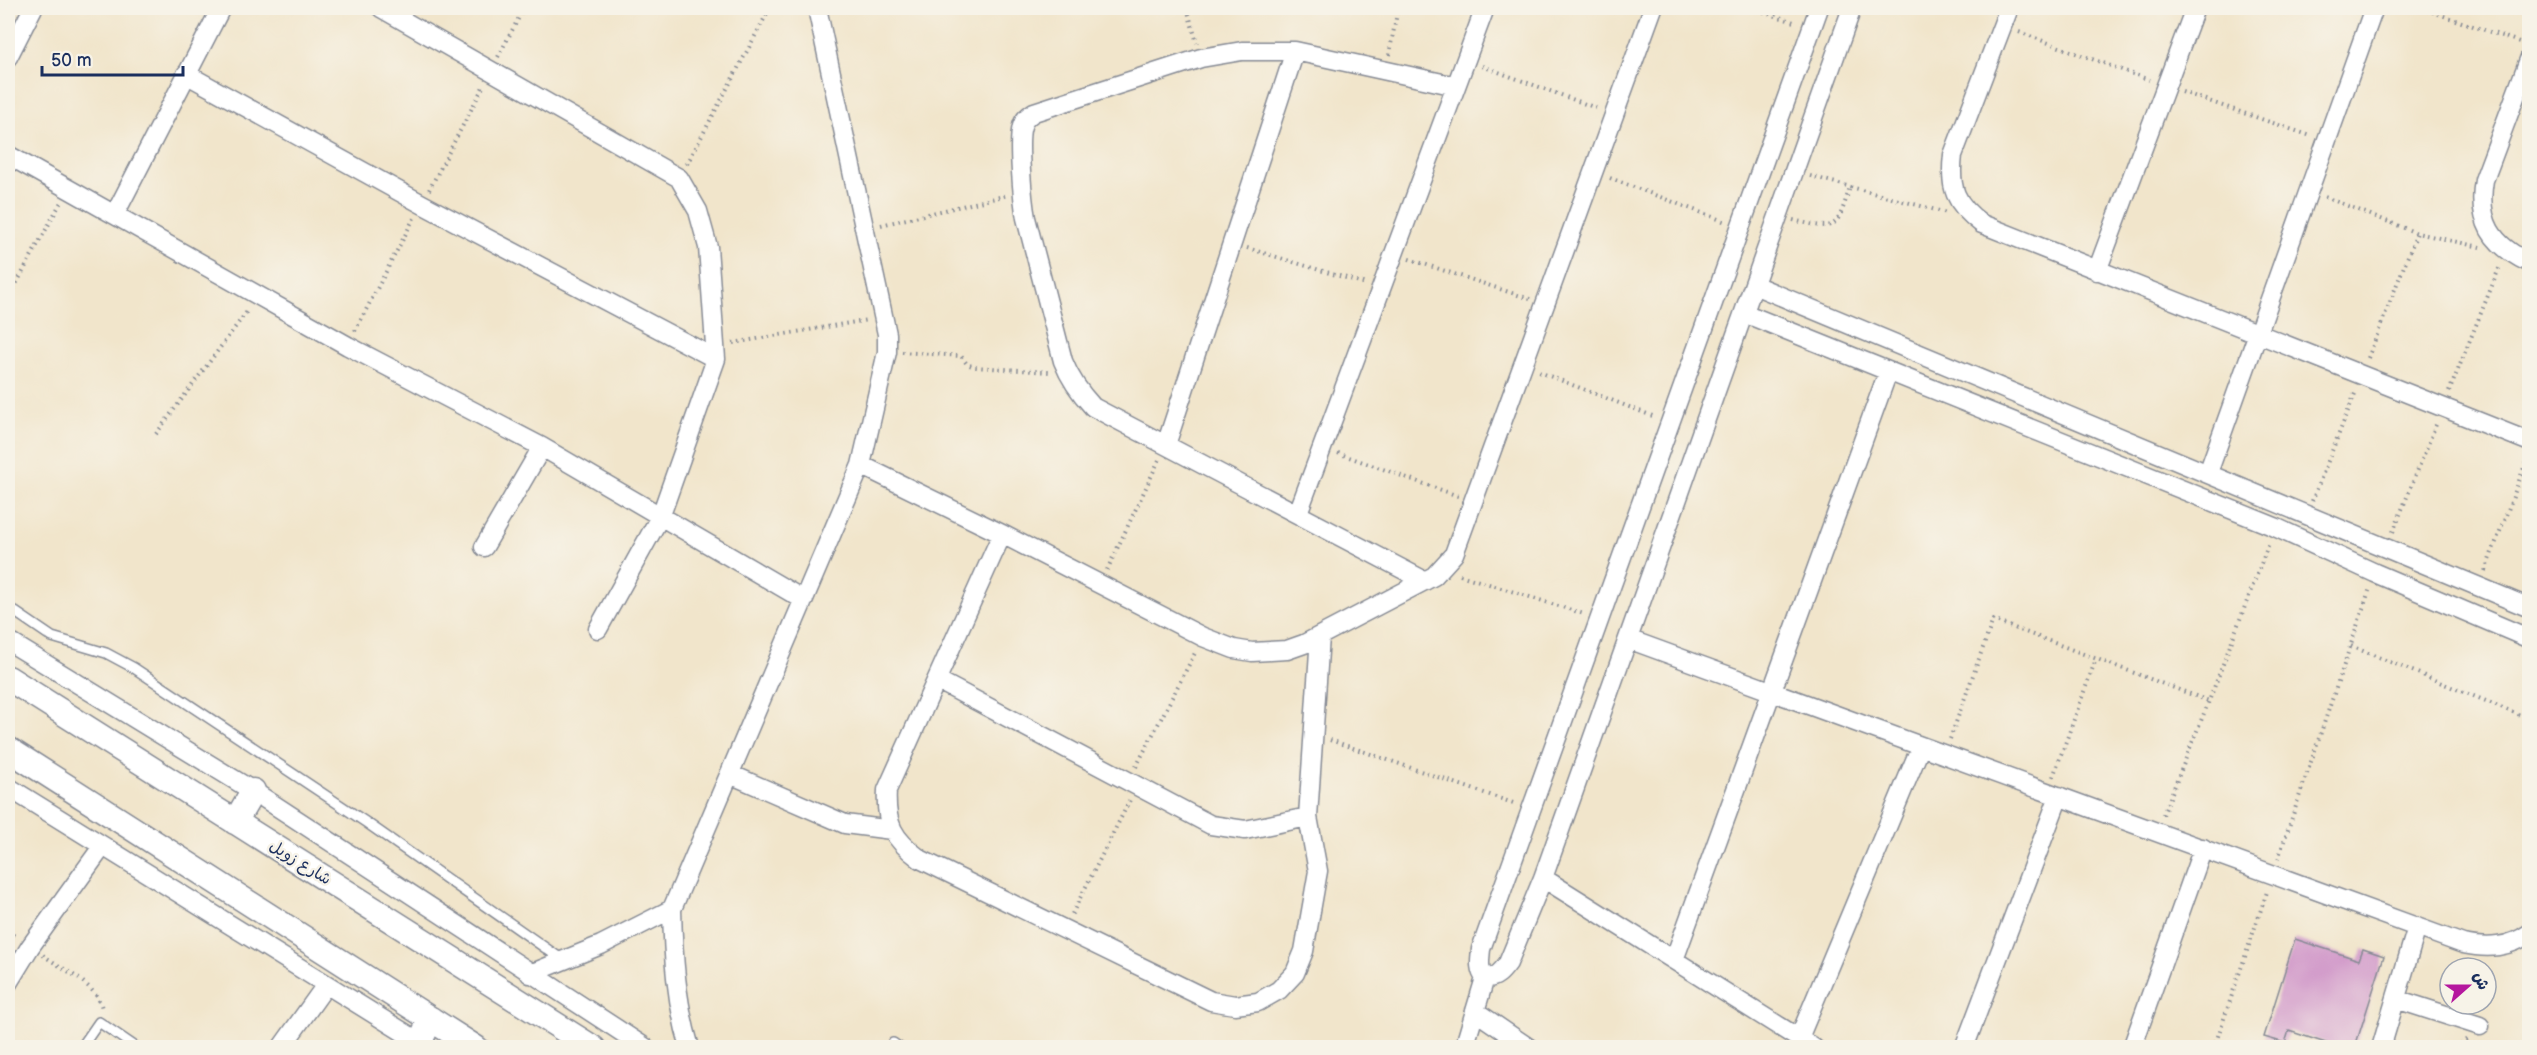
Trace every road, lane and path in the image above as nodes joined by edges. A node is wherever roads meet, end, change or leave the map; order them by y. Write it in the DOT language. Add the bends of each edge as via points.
graph roads {
  1 [pos="33,8"];
  2 [pos="221,8"];
  3 [pos="381,8"];
  4 [pos="524,8"];
  5 [pos="770,8"];
  6 [pos="817,8"];
  7 [pos="1187,8"];
  8 [pos="1398,8"];
  9 [pos="1485,8"];
  10 [pos="1653,8"];
  11 [pos="1752,8"];
  12 [pos="1819,8"];
  13 [pos="1852,8"];
  14 [pos="2008,8"];
  15 [pos="2195,8"];
  16 [pos="2374,8"];
  17 [pos="2421,8"];
  18 [pos="2002,25"];
  19 [pos="1811,29"];
  20 [pos="2529,46"];
  21 [pos="1295,51"];
  22 [pos="8,57"];
  23 [pos="2529,57"];
  24 [pos="1202,58"];
  25 [pos="1466,60"];
  26 [pos="1386,71"];
  27 [pos="491,72"];
  28 [pos="186,74"];
  29 [pos="1456,86"];
  30 [pos="2166,86"];
  31 [pos="2523,92"];
  32 [pos="1614,114"];
  33 [pos="1773,140"];
  34 [pos="2326,142"];
  35 [pos="1802,150"];
  36 [pos="8,155"];
  37 [pos="1794,171"];
  38 [pos="1593,172"];
  39 [pos="679,178"];
  40 [pos="1850,187"];
  41 [pos="68,189"];
  42 [pos="2307,190"];
  43 [pos="1023,191"];
  44 [pos="422,204"];
  45 [pos="1966,212"];
  46 [pos="114,214"];
  47 [pos="1778,216"];
  48 [pos="1741,227"];
  49 [pos="863,228"];
  50 [pos="1232,244"];
  51 [pos="2506,250"];
  52 [pos="1394,254"];
  53 [pos="2529,263"];
  54 [pos="2097,271"];
  55 [pos="1754,285"];
  56 [pos="1381,288"];
  57 [pos="259,295"];
  58 [pos="8,299"];
  59 [pos="1545,304"];
  60 [pos="1744,313"];
  61 [pos="883,317"];
  62 [pos="2258,333"];
  63 [pos="348,346"];
  64 [pos="888,352"];
  65 [pos="715,353"];
  66 [pos="1522,366"];
  67 [pos="1888,372"];
  68 [pos="1068,374"];
  69 [pos="1668,429"];
  70 [pos="156,434"];
  71 [pos="2529,442"];
  72 [pos="1166,445"];
  73 [pos="1696,446"];
  74 [pos="542,447"];
  75 [pos="1322,447"];
  76 [pos="2529,454"];
  77 [pos="861,465"];
  78 [pos="2208,473"];
  79 [pos="1473,501"];
  80 [pos="1298,513"];
  81 [pos="661,515"];
  82 [pos="2275,526"];
  83 [pos="1002,534"];
  84 [pos="484,547"];
  85 [pos="1442,569"];
  86 [pos="2375,573"];
  87 [pos="1425,581"];
  88 [pos="1100,584"];
  89 [pos="2479,587"];
  90 [pos="804,600"];
  91 [pos="8,607"];
  92 [pos="2529,608"];
  93 [pos="1599,619"];
  94 [pos="598,629"];
  95 [pos="1320,636"];
  96 [pos="1203,637"];
  97 [pos="1628,639"];
  98 [pos="2529,639"];
  99 [pos="8,641"];
  100 [pos="2351,645"];
  101 [pos="2096,660"];
  102 [pos="8,678"];
  103 [pos="937,680"];
  104 [pos="1772,691"];
  105 [pos="2209,701"];
  106 [pos="2529,719"];
  107 [pos="1314,735"];
  108 [pos="1921,746"];
  109 [pos="8,750"];
  110 [pos="1945,754"];
  111 [pos="730,774"];
  112 [pos="1133,784"];
  113 [pos="8,787"];
  114 [pos="253,791"];
  115 [pos="2053,794"];
  116 [pos="1531,809"];
  117 [pos="1308,817"];
  118 [pos="235,822"];
  119 [pos="892,830"];
  120 [pos="2156,833"];
  121 [pos="102,847"];
  122 [pos="2203,848"];
  123 [pos="2273,874"];
  124 [pos="1543,878"];
  125 [pos="672,909"];
  126 [pos="2417,927"];
  127 [pos="1064,929"];
  128 [pos="8,931"];
  129 [pos="2529,933"];
  130 [pos="30,946"];
  131 [pos="1674,960"];
  132 [pos="564,961"];
  133 [pos="530,974"];
  134 [pos="1485,978"];
  135 [pos="8,983"];
  136 [pos="326,985"];
  137 [pos="2396,999"];
  138 [pos="1475,1011"];
  139 [pos="431,1019"];
  140 [pos="100,1023"];
  141 [pos="2480,1026"];
  142 [pos="1798,1038"];
  143 [pos="424,1044"];
  144 [pos="81,1047"];
  145 [pos="137,1047"];
  146 [pos="281,1047"];
  147 [pos="476,1047"];
  148 [pos="592,1047"];
  149 [pos="646,1047"];
  150 [pos="690,1047"];
  151 [pos="1464,1047"];
  152 [pos="1529,1047"];
  153 [pos="1814,1047"];
  154 [pos="1964,1047"];
  155 [pos="2132,1047"];
  156 [pos="2214,1047"];
  157 [pos="2381,1047"];
  158 [pos="2438,1047"];
  159 [pos="2447,1047"];
  1 -- 22 [label="street"];
  2 -- 28 [label="street"];
  3 -- 27 [label="street"];
  4 -- 27 [label="path"];
  5 -- 39 [label="path"];
  6 -- 49 [label="street"];
  7 -- 24 [label="path"];
  8 -- 26 [label="path"];
  9 -- 25 [label="street"];
  10 -- 32 [label="street"];
  11 -- 19 [label="path"];
  12 -- 19 [label="street"];
  13 -- 35 [label="street"];
  14 -- 18 [label="street"];
  15 -- 30 [label="street"];
  16 -- 34 [label="street"];
  17 -- 20 [label="path"];
  18 -- 30 [label="path"];
  18 -- 45 [label="street" via="1953,155 1955,195"];
  19 -- 33 [label="street"];
  21 -- 24 [label="street" via="1242,51"];
  21 -- 26 [label="street"];
  21 -- 50 [label="street"];
  23 -- 31 [label="street"];
  24 -- 43 [label="street" via="1027,116 1021,130"];
  25 -- 29 [label="street"];
  25 -- 32 [label="path"];
  26 -- 29 [label="street"];
  27 -- 39 [label="street"];
  27 -- 44 [label="path"];
  28 -- 44 [label="street"];
  28 -- 46 [label="street"];
  29 -- 52 [label="street"];
  30 -- 34 [label="path"];
  30 -- 54 [label="street"];
  31 -- 51 [label="street" via="2484,180 2480,200 2483,218"];
  32 -- 38 [label="street"];
  33 -- 35 [label="street"];
  33 -- 48 [label="street"];
  34 -- 42 [label="street"];
  35 -- 37 [label="street"];
  36 -- 41 [label="street"];
  37 -- 40 [label="path"];
  37 -- 47 [label="street"];
  38 -- 48 [label="path"];
  38 -- 59 [label="street"];
  39 -- 65 [label="street" via="698,211 708,247"];
  40 -- 45 [label="path" via="1942,213"];
  40 -- 47 [label="path" via="1836,224 1828,227"];
  41 -- 46 [label="street"];
  41 -- 58 [label="path"];
  42 -- 51 [label="path" via="2417,233"];
  42 -- 62 [label="street"];
  43 -- 49 [label="path"];
  43 -- 68 [label="street" via="1029,229"];
  44 -- 63 [label="path"];
  44 -- 65 [label="street"];
  45 -- 54 [label="street" via="1982,224"];
  46 -- 57 [label="street"];
  47 -- 55 [label="street"];
  48 -- 69 [label="street"];
  49 -- 61 [label="street"];
  50 -- 56 [label="path"];
  50 -- 72 [label="street"];
  51 -- 53 [label="street"];
  52 -- 56 [label="street"];
  52 -- 59 [label="path"];
  54 -- 62 [label="street"];
  55 -- 60 [label="street"];
  55 -- 78 [label="street"];
  56 -- 75 [label="street"];
  57 -- 63 [label="street"];
  57 -- 70 [label="path"];
  59 -- 66 [label="street"];
  60 -- 67 [label="street"];
  60 -- 73 [label="street"];
  61 -- 64 [label="street"];
  61 -- 65 [label="path"];
  62 -- 71 [label="street"];
  62 -- 78 [label="street"];
  63 -- 74 [label="street"];
  64 -- 68 [label="path" via="960,356 975,367"];
  64 -- 77 [label="street"];
  65 -- 81 [label="street"];
  66 -- 69 [label="path"];
  66 -- 79 [label="street"];
  67 -- 82 [label="street"];
  67 -- 104 [label="street"];
  68 -- 72 [label="street" via="1093,407"];
  69 -- 73 [label="street"];
  69 -- 93 [label="street"];
  72 -- 80 [label="street"];
  72 -- 88 [label="path"];
  73 -- 97 [label="street"];
  74 -- 81 [label="street"];
  74 -- 84 [label="street"];
  75 -- 79 [label="path"];
  75 -- 80 [label="street"];
  76 -- 89 [label="path"];
  77 -- 83 [label="street"];
  77 -- 90 [label="street"];
  78 -- 89 [label="street"];
  79 -- 85 [label="street" via="1454,554"];
  80 -- 87 [label="street"];
  81 -- 90 [label="street"];
  81 -- 94 [label="street"];
  82 -- 86 [label="street"];
  82 -- 105 [label="path"];
  83 -- 88 [label="street"];
  83 -- 103 [label="street"];
  85 -- 87 [label="street"];
  85 -- 93 [label="path"];
  86 -- 98 [label="street"];
  86 -- 100 [label="path"];
  87 -- 95 [label="street"];
  88 -- 96 [label="street"];
  89 -- 92 [label="street"];
  90 -- 111 [label="street"];
  91 -- 132 [label="lane" via="52,636 106,653 134,668 367,823"];
  93 -- 116 [label="street"];
  95 -- 96 [label="street" via="1287,650 1261,652 1234,649"];
  95 -- 107 [label="street"];
  96 -- 112 [label="path"];
  97 -- 104 [label="street"];
  97 -- 124 [label="street"];
  99 -- 114 [label="street"];
  100 -- 106 [label="path"];
  100 -- 123 [label="path"];
  101 -- 105 [label="path"];
  101 -- 110 [label="path" via="1993,620"];
  101 -- 115 [label="path"];
  102 -- 118 [label="main road, شارع زويل"];
  103 -- 112 [label="street"];
  103 -- 119 [label="street" via="887,790 886,810"];
  104 -- 108 [label="street"];
  104 -- 131 [label="street"];
  105 -- 120 [label="path"];
  107 -- 116 [label="path"];
  107 -- 117 [label="street"];
  108 -- 110 [label="street"];
  108 -- 142 [label="street"];
  109 -- 139 [label="main road"];
  110 -- 115 [label="street"];
  111 -- 119 [label="street" via="845,824"];
  111 -- 125 [label="street"];
  112 -- 117 [label="street" via="1222,828 1245,830"];
  112 -- 127 [label="path"];
  113 -- 121 [label="street"];
  114 -- 118 [label="main road"];
  114 -- 133 [label="street"];
  115 -- 120 [label="street"];
  115 -- 154 [label="street"];
  116 -- 134 [label="street" via="1481,949 1479,965"];
  117 -- 127 [label="street" via="1318,871 1304,951 1295,973 1279,990 1258,1002 1235,1005 1211,1001"];
  118 -- 148 [label="main road, شارع زويل"];
  119 -- 127 [label="street" via="903,847 920,859"];
  120 -- 122 [label="street"];
  121 -- 130 [label="street"];
  121 -- 136 [label="street"];
  122 -- 123 [label="street"];
  122 -- 155 [label="street"];
  123 -- 126 [label="street"];
  123 -- 156 [label="path"];
  124 -- 131 [label="street"];
  124 -- 134 [label="street" via="1508,963 1500,974"];
  125 -- 132 [label="street"];
  125 -- 150 [label="street" via="676,977"];
  126 -- 129 [label="street" via="2486,948 2508,945"];
  126 -- 137 [label="street"];
  128 -- 130 [label="path"];
  130 -- 135 [label="street"];
  130 -- 140 [label="path" via="96,994 102,1013"];
  131 -- 142 [label="street"];
  132 -- 133 [label="street"];
  133 -- 149 [label="street"];
  134 -- 138 [label="street"];
  136 -- 143 [label="street"];
  136 -- 146 [label="street"];
  137 -- 141 [label="street"];
  137 -- 157 [label="street"];
  138 -- 151 [label="street"];
  138 -- 152 [label="street"];
  139 -- 143 [label="main road"];
  139 -- 147 [label="main road"];
  140 -- 144 [label="lane"];
  140 -- 145 [label="lane"];
  142 -- 153 [label="street"];
  158 -- 159 [label="path"];
}
